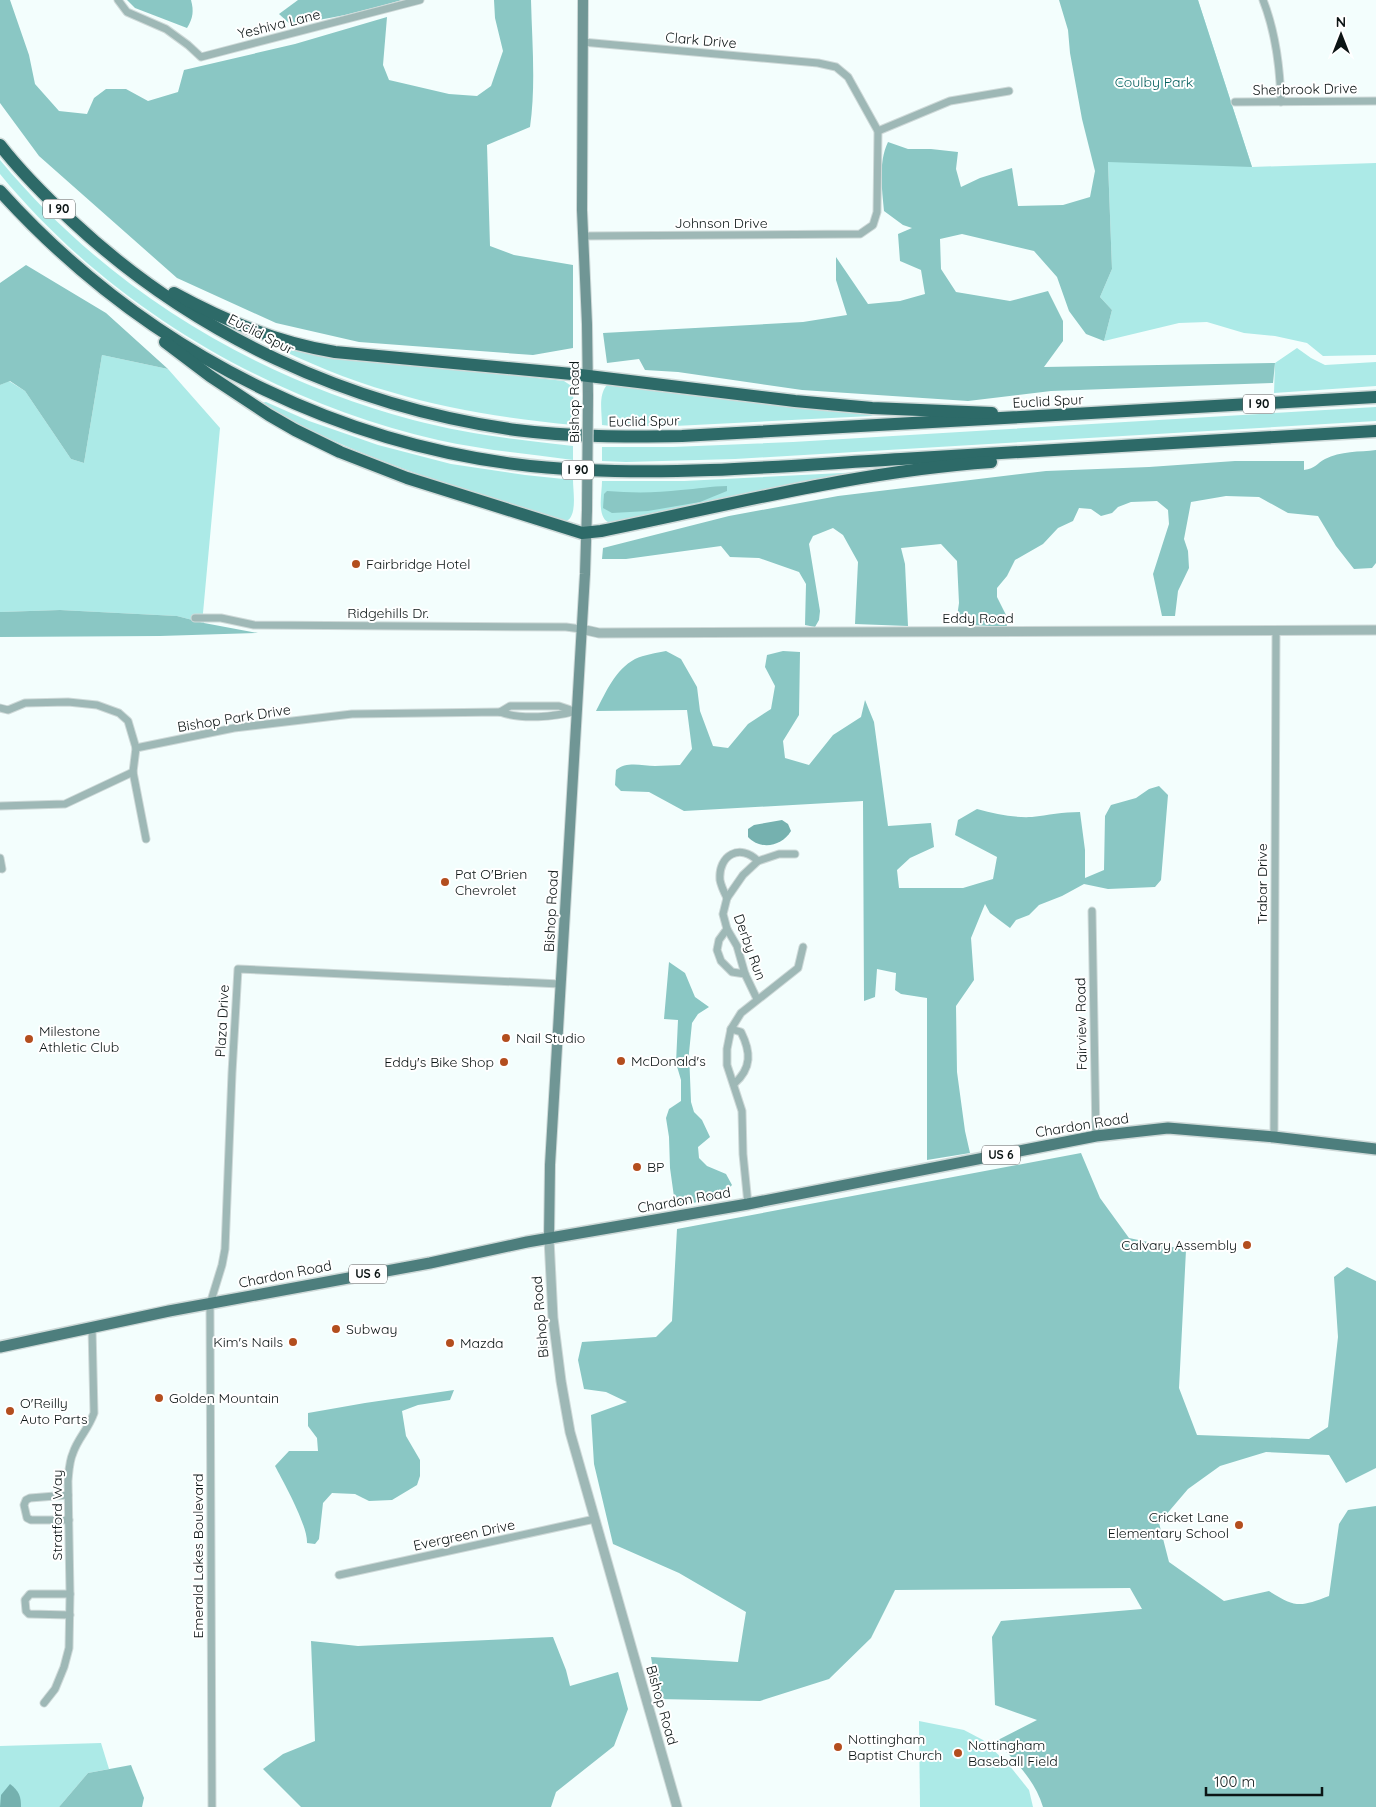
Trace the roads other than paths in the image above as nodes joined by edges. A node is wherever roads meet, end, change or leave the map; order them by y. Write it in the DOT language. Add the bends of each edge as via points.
graph roads {
  1 [pos="118,0"];
  2 [pos="420,0"];
  3 [pos="583,0"];
  4 [pos="1263,0"];
  5 [pos="582,42"];
  6 [pos="1009,90"];
  7 [pos="1376,101"];
  8 [pos="1234,102"];
  9 [pos="1282,102"];
  10 [pos="878,131"];
  11 [pos="0,145"];
  12 [pos="0,191"];
  13 [pos="582,236"];
  14 [pos="124,266"];
  15 [pos="112,296"];
  16 [pos="588,376"];
  17 [pos="1376,397"];
  18 [pos="1037,417"];
  19 [pos="1376,431"];
  20 [pos="1081,449"];
  21 [pos="587,533"];
  22 [pos="195,618"];
  23 [pos="581,629"];
  24 [pos="1276,630"];
  25 [pos="1376,630"];
  26 [pos="0,708"];
  27 [pos="576,712"];
  28 [pos="136,748"];
  29 [pos="133,772"];
  30 [pos="0,806"];
  31 [pos="146,839"];
  32 [pos="795,854"];
  33 [pos="0,858"];
  34 [pos="758,861"];
  35 [pos="2,868"];
  36 [pos="727,898"];
  37 [pos="1092,910"];
  38 [pos="727,929"];
  39 [pos="804,947"];
  40 [pos="745,974"];
  41 [pos="560,984"];
  42 [pos="758,1000"];
  43 [pos="731,1029"];
  44 [pos="734,1084"];
  45 [pos="1096,1136"];
  46 [pos="1274,1137"];
  47 [pos="1376,1149"];
  48 [pos="748,1204"];
  49 [pos="549,1239"];
  50 [pos="210,1304"];
  51 [pos="92,1327"];
  52 [pos="0,1348"];
  53 [pos="68,1495"];
  54 [pos="595,1519"];
  55 [pos="69,1520"];
  56 [pos="339,1575"];
  57 [pos="70,1594"];
  58 [pos="70,1615"];
  59 [pos="44,1703"];
  60 [pos="212,1807"];
  61 [pos="677,1807"];
  1 -- 2 [label="street, Yeshiva Lane" via="127,12 166,29 201,57"];
  3 -- 5 [label="main road, Bishop Road"];
  4 -- 9 [label="street" via="1276,46"];
  5 -- 10 [label="street, Clark Drive" via="836,67 848,77"];
  5 -- 13 [label="main road, Bishop Road"];
  6 -- 10 [label="street" via="950,101"];
  7 -- 9 [label="street, Sherbrook Drive"];
  8 -- 9 [label="street, Sherbrook Drive"];
  10 -- 13 [label="street, Johnson Drive" via="877,212 873,225 860,234"];
  11 -- 14 [label="highway, Euclid Spur / I 90" via="61,210"];
  12 -- 15 [label="highway, I 90" via="48,241"];
  13 -- 16 [label="main road, Bishop Road"];
  14 -- 16 [label="highway" via="219,316 300,345 357,354"];
  14 -- 18 [label="highway, Euclid Spur / I 90" via="194,315 296,368 402,406 488,425 571,435 655,437"];
  15 -- 20 [label="highway, I 90" via="182,346 282,398 389,438 498,461 583,470 670,471"];
  15 -- 21 [label="highway" via="199,369 308,437 387,471"];
  16 -- 18 [label="highway" via="872,408 973,411"];
  16 -- 21 [label="main road, Bishop Road, bridge"];
  17 -- 18 [label="highway, Euclid Spur / I 90"];
  19 -- 20 [label="highway, I 90"];
  20 -- 21 [label="highway" via="1020,460 864,478"];
  21 -- 23 [label="main road, Bishop Road"];
  22 -- 23 [label="street, Ridgehills Dr." via="221,618 254,625"];
  23 -- 24 [label="street, Eddy Road" via="600,633"];
  23 -- 27 [label="main road, Bishop Road"];
  24 -- 25 [label="street, Eddy Road"];
  24 -- 46 [label="street, Trabar Drive"];
  26 -- 28 [label="street" via="8,710 25,702 97,705 119,712 128,721"];
  27 -- 28 [label="street, Bishop Park Drive" via="559,706 510,706 500,712 352,714 234,728"];
  27 -- 41 [label="main road, Bishop Road"];
  28 -- 29 [label="street"];
  29 -- 30 [label="street" via="65,804"];
  29 -- 31 [label="street"];
  32 -- 34 [label="street, Derby Run" via="779,854"];
  33 -- 35 [label="street"];
  34 -- 36 [label="street, Derby Run" via="743,875"];
  34 -- 36 [label="street" via="751,854 742,852 732,854 721,865 720,880"];
  36 -- 38 [label="street, Derby Run" via="723,914"];
  37 -- 45 [label="street, Fairview Road"];
  38 -- 40 [label="street, Derby Run" via="737,946"];
  38 -- 40 [label="street" via="717,950 721,962 732,972"];
  39 -- 42 [label="street" via="798,968"];
  40 -- 42 [label="street, Derby Run"];
  41 -- 49 [label="main road, Bishop Road"];
  41 -- 50 [label="street, Plaza Drive" via="238,969 225,1249"];
  42 -- 43 [label="street" via="740,1014"];
  43 -- 44 [label="street" via="727,1065"];
  43 -- 44 [label="street" via="741,1032 749,1051 743,1076"];
  44 -- 48 [label="street" via="742,1111"];
  45 -- 46 [label="main road, Chardon Road / US 6" via="1168,1128"];
  45 -- 48 [label="main road, Chardon Road / US 6"];
  46 -- 47 [label="main road, Chardon Road / US 6"];
  48 -- 49 [label="main road, Chardon Road / US 6"];
  49 -- 50 [label="main road, Chardon Road / US 6"];
  49 -- 54 [label="street, Bishop Road" via="553,1318 561,1381 570,1432"];
  50 -- 51 [label="main road, Chardon Road / US 6"];
  50 -- 60 [label="street, Emerald Lakes Boulevard"];
  51 -- 52 [label="main road, Chardon Road / US 6"];
  51 -- 53 [label="street, Stratford Way" via="94,1413 73,1450 69,1463"];
  53 -- 55 [label="street, Stratford Way"];
  53 -- 55 [label="street" via="30,1498 24,1505 25,1514 31,1520"];
  54 -- 56 [label="street, Evergreen Drive"];
  54 -- 61 [label="street, Bishop Road"];
  55 -- 57 [label="street, Stratford Way"];
  57 -- 58 [label="street, Stratford Way"];
  57 -- 58 [label="street" via="30,1594 25,1600 28,1614"];
  58 -- 59 [label="street, Stratford Way" via="69,1648 64,1667 55,1689"];
}
